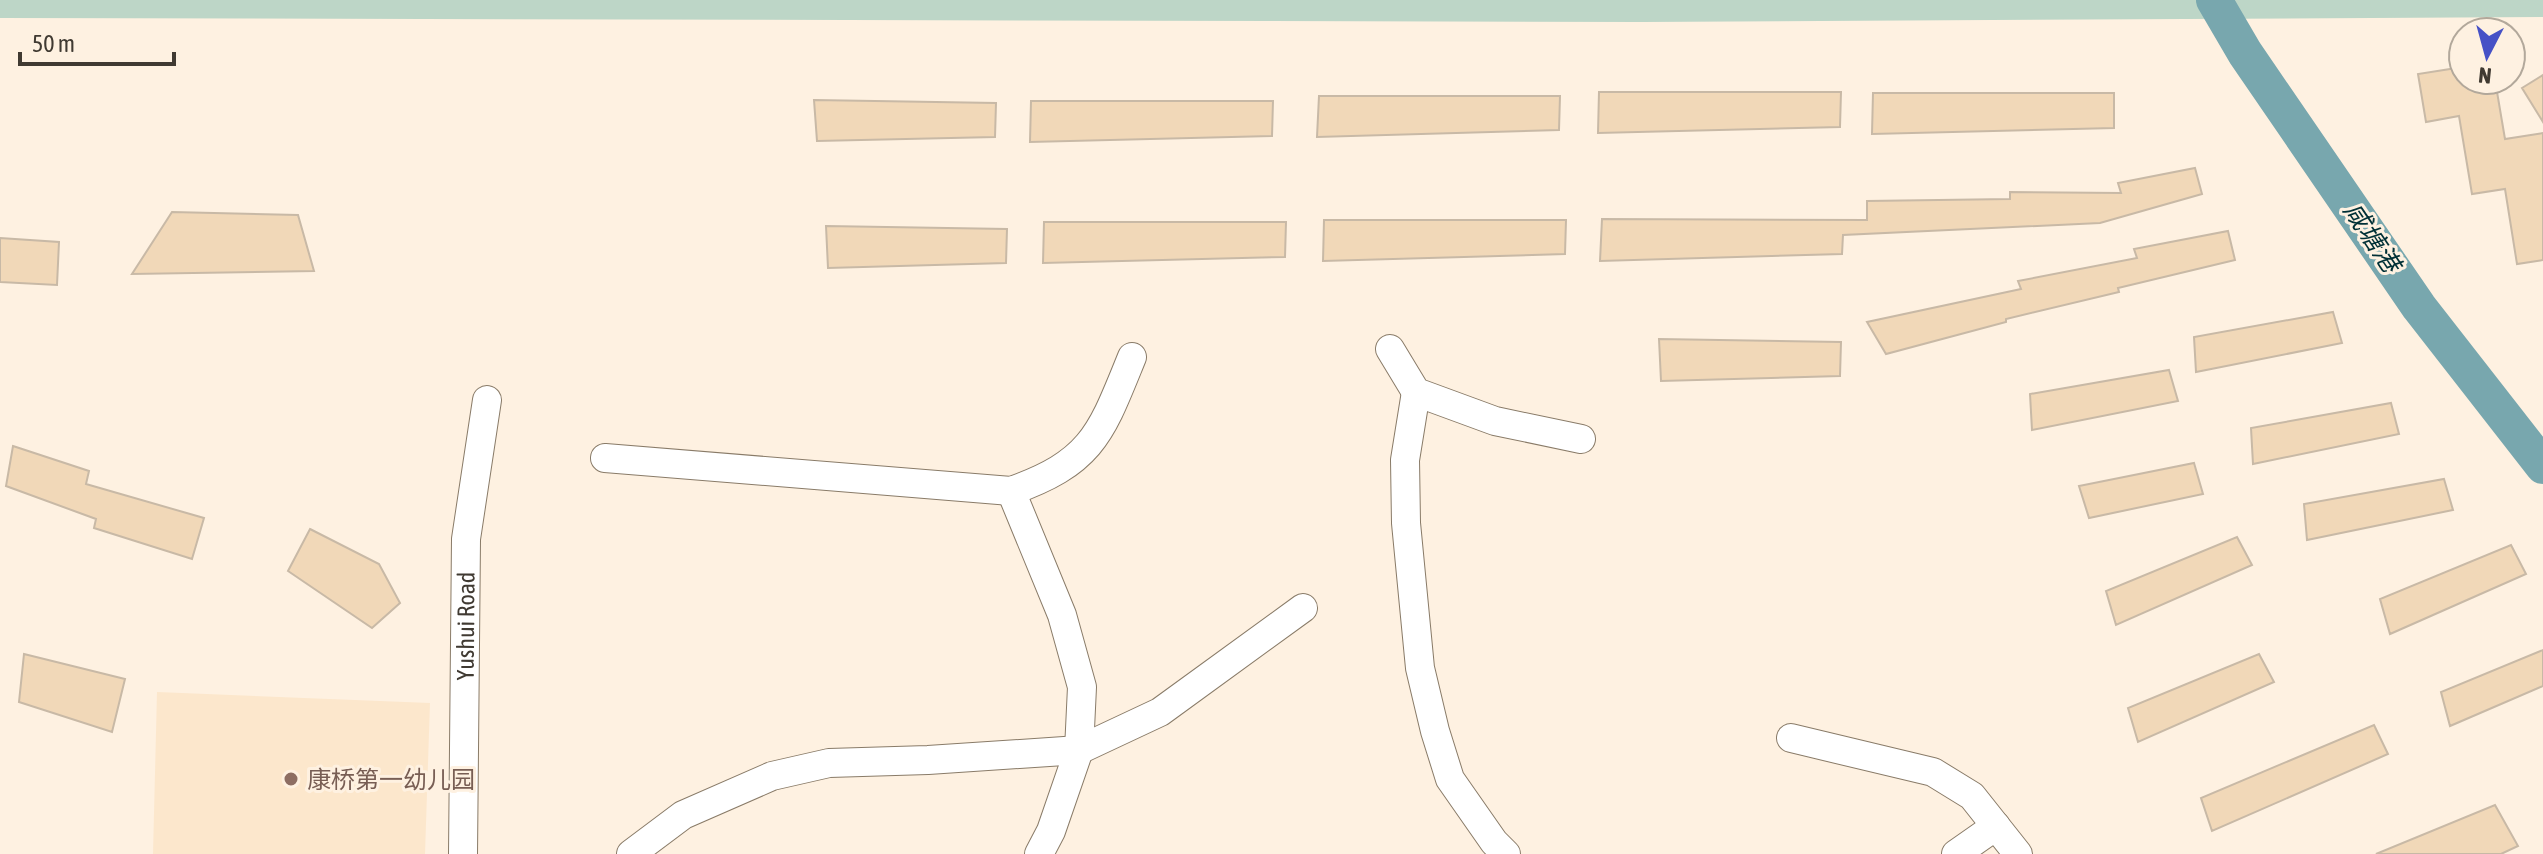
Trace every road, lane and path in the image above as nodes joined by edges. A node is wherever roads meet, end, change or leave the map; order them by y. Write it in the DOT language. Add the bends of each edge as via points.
graph roads {
  1 [pos="1390,349"];
  2 [pos="1132,357"];
  3 [pos="1416,392"];
  4 [pos="487,400"];
  5 [pos="1581,439"];
  6 [pos="605,458"];
  7 [pos="1011,491"];
  8 [pos="1303,608"];
  9 [pos="1791,738"];
  10 [pos="1079,750"];
  11 [pos="1996,826"];
  12 [pos="463,854"];
  13 [pos="631,854"];
  14 [pos="1039,854"];
  15 [pos="1506,854"];
  16 [pos="1956,854"];
  17 [pos="2018,854"];
  1 -- 3 [label="street"];
  2 -- 7 [label="street" via="1105,424 1083,452 1045,479"];
  3 -- 5 [label="street" via="1495,421"];
  3 -- 15 [label="street" via="1405,460 1420,668 1450,779"];
  4 -- 12 [label="street, Yushui Road" via="466,539"];
  6 -- 7 [label="street"];
  7 -- 10 [label="street" via="1062,615 1082,687"];
  8 -- 10 [label="street" via="1160,712"];
  9 -- 11 [label="street" via="1933,772 1972,796"];
  10 -- 13 [label="street" via="815,766 772,776 683,815"];
  10 -- 14 [label="street"];
  11 -- 16 [label="street"];
  11 -- 17 [label="street"];
}
